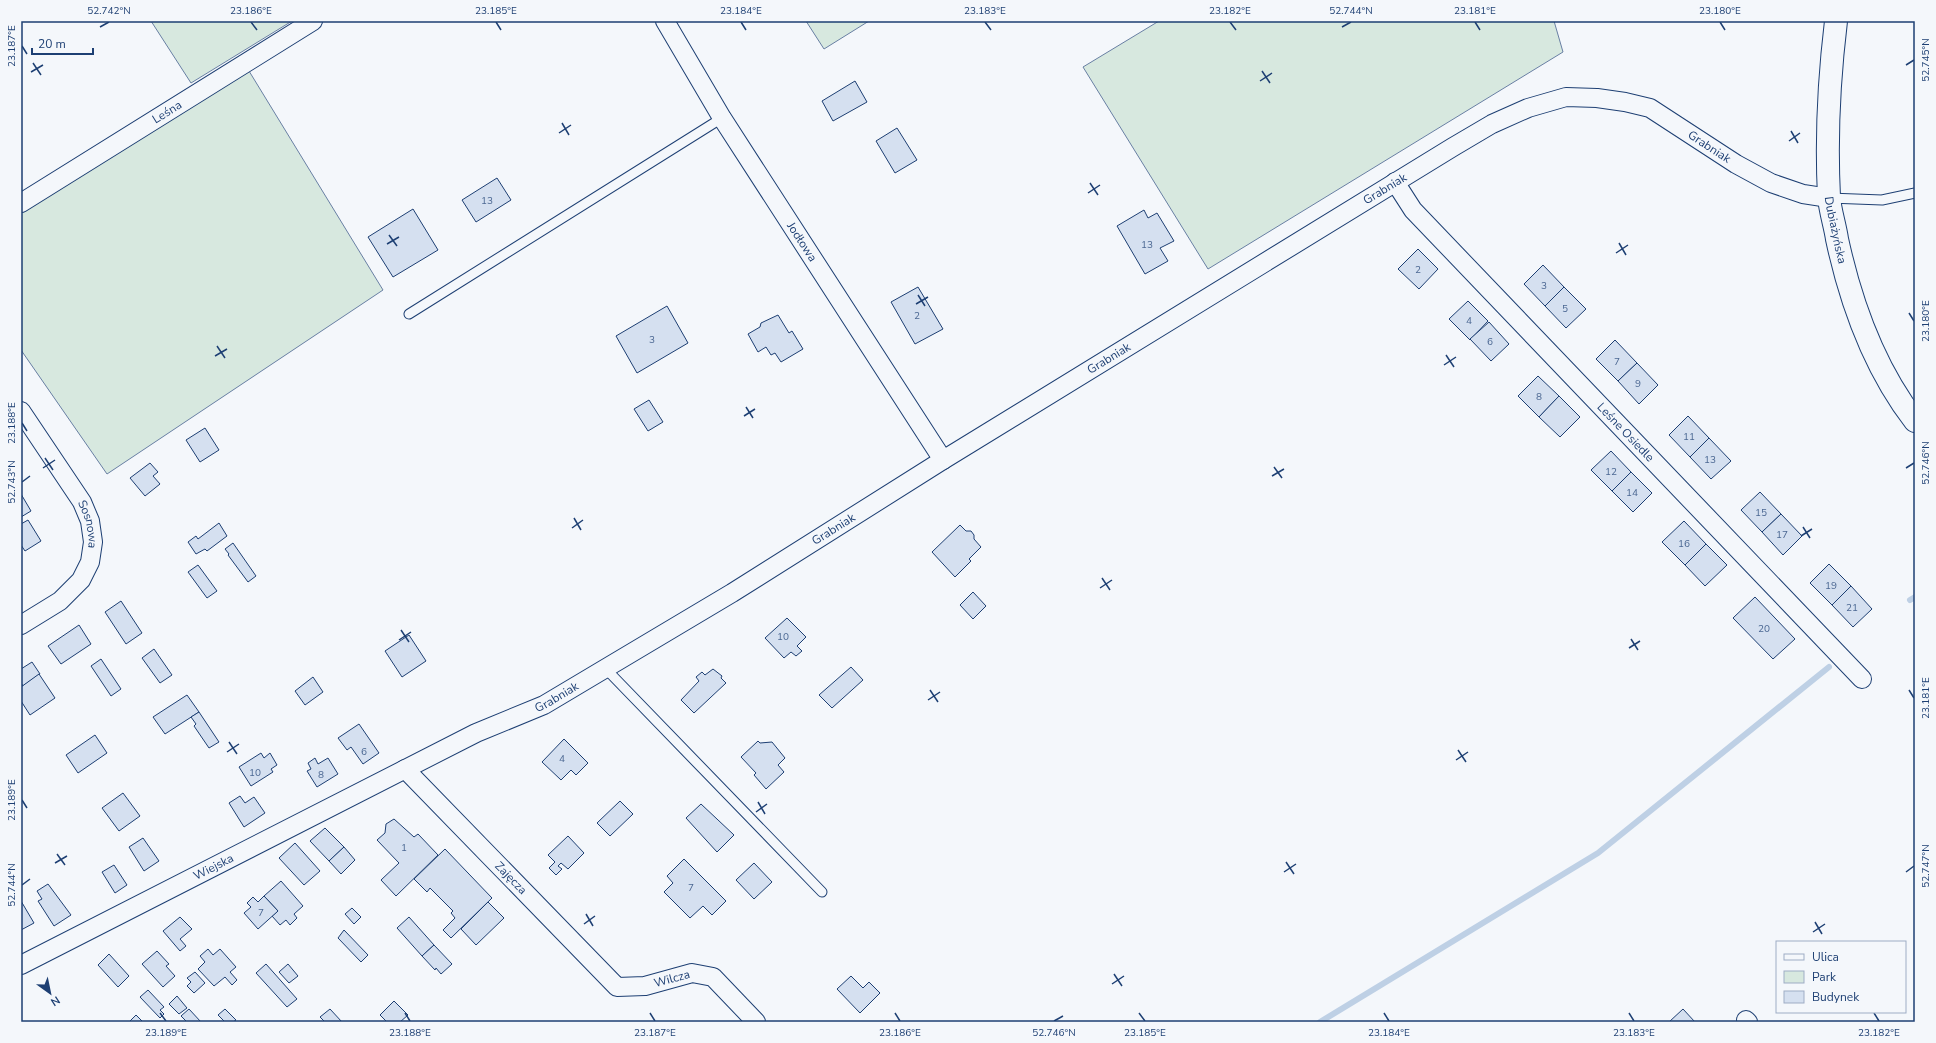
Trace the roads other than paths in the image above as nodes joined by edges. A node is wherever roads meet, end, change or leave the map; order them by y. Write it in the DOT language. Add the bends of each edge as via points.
graph roads {
  1 [pos="313,21"];
  2 [pos="665,21"];
  3 [pos="1836,21"];
  4 [pos="722,118"];
  5 [pos="1395,182"];
  6 [pos="1915,193"];
  7 [pos="1829,198"];
  8 [pos="21,204"];
  9 [pos="409,314"];
  10 [pos="21,411"];
  11 [pos="1915,422"];
  12 [pos="943,460"];
  13 [pos="21,626"];
  14 [pos="606,668"];
  15 [pos="1862,679"];
  16 [pos="405,769"];
  17 [pos="822,892"];
  18 [pos="21,965"];
  19 [pos="617,987"];
  20 [pos="756,1022"];
  1 -- 8 [label="street, Leśna"];
  2 -- 4 [label="street, Jodłowa"];
  3 -- 7 [label="street, Dubiażyńska" via="1829,86"];
  4 -- 9 [label="lane"];
  4 -- 12 [label="street, Jodłowa"];
  5 -- 7 [label="street, Grabniak" via="1492,124 1528,108 1566,97 1596,98 1650,108 1736,164 1771,183 1803,194"];
  5 -- 12 [label="street, Grabniak"];
  5 -- 15 [label="street, Leśne Osiedle" via="1413,210"];
  6 -- 7 [label="lane" via="1882,200"];
  7 -- 11 [label="street, Dubiażyńska" via="1844,270 1862,328 1884,372"];
  10 -- 13 [label="street, Sosnowa" via="82,502 90,521 93,542 90,562 81,580 60,601"];
  12 -- 14 [label="street, Grabniak" via="732,593"];
  14 -- 16 [label="street, Grabniak" via="544,706 476,733"];
  14 -- 17 [label="lane"];
  16 -- 18 [label="street, Wiejska"];
  16 -- 19 [label="street, Zajęcza"];
  19 -- 20 [label="street, Wilcza" via="645,986 692,973 713,977"];
}
